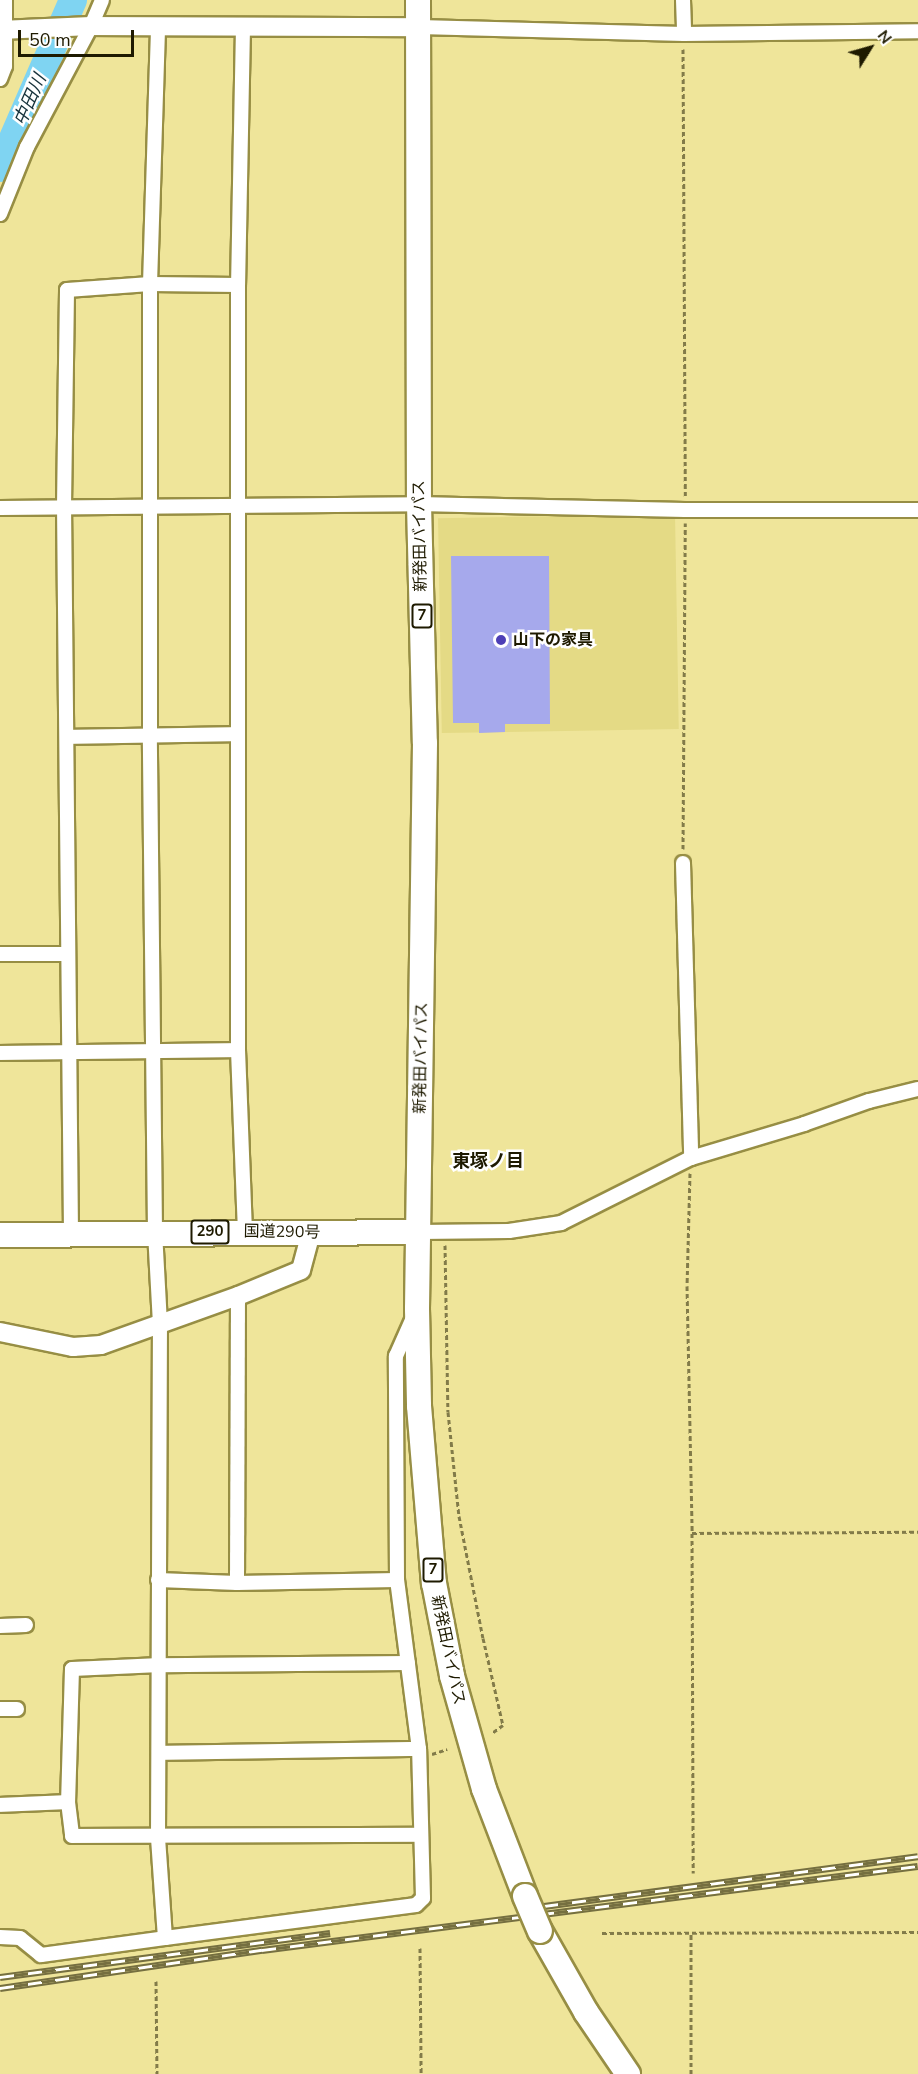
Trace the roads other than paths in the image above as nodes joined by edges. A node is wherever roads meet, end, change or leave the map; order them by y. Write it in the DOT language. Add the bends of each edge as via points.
graph roads {
  1 [pos="5,0"];
  2 [pos="102,0"];
  3 [pos="418,0"];
  4 [pos="683,0"];
  5 [pos="91,27"];
  6 [pos="158,27"];
  7 [pos="243,27"];
  8 [pos="419,27"];
  9 [pos="2,30"];
  10 [pos="918,31"];
  11 [pos="684,33"];
  12 [pos="0,79"];
  13 [pos="0,214"];
  14 [pos="150,284"];
  15 [pos="238,285"];
  16 [pos="419,504"];
  17 [pos="64,506"];
  18 [pos="150,506"];
  19 [pos="238,506"];
  20 [pos="0,508"];
  21 [pos="918,510"];
  22 [pos="238,734"];
  23 [pos="150,736"];
  24 [pos="68,737"];
  25 [pos="683,863"];
  26 [pos="0,954"];
  27 [pos="67,954"];
  28 [pos="238,1050"];
  29 [pos="154,1051"];
  30 [pos="69,1052"];
  31 [pos="0,1053"];
  32 [pos="918,1089"];
  33 [pos="691,1158"];
  34 [pos="155,1232"];
  35 [pos="244,1232"];
  36 [pos="419,1232"];
  37 [pos="71,1233"];
  38 [pos="311,1233"];
  39 [pos="0,1234"];
  40 [pos="238,1296"];
  41 [pos="417,1309"];
  42 [pos="160,1324"];
  43 [pos="0,1332"];
  44 [pos="158,1580"];
  45 [pos="397,1580"];
  46 [pos="237,1583"];
  47 [pos="26,1625"];
  48 [pos="0,1626"];
  49 [pos="408,1663"];
  50 [pos="160,1665"];
  51 [pos="0,1709"];
  52 [pos="17,1709"];
  53 [pos="419,1749"];
  54 [pos="159,1753"];
  55 [pos="68,1802"];
  56 [pos="0,1805"];
  57 [pos="420,1834"];
  58 [pos="158,1838"];
  59 [pos="0,1937"];
  60 [pos="165,1938"];
  61 [pos="628,2074"];
  1 -- 9 [label="street"];
  2 -- 5 [label="street"];
  3 -- 8 [label="highway, 新発田バイパス / 7"];
  4 -- 11 [label="street"];
  5 -- 6 [label="street"];
  5 -- 9 [label="street"];
  5 -- 13 [label="street" via="27,147"];
  6 -- 7 [label="street"];
  6 -- 14 [label="street"];
  7 -- 8 [label="street"];
  7 -- 15 [label="street"];
  8 -- 11 [label="street"];
  8 -- 16 [label="highway, 新発田バイパス / 7"];
  9 -- 12 [label="street" via="5,66"];
  10 -- 11 [label="street"];
  14 -- 15 [label="street"];
  14 -- 17 [label="street" via="67,290"];
  14 -- 18 [label="street"];
  15 -- 19 [label="street"];
  16 -- 19 [label="street"];
  16 -- 21 [label="street"];
  16 -- 36 [label="highway, 新発田バイパス / 7" via="425,743"];
  17 -- 18 [label="street"];
  17 -- 20 [label="street"];
  17 -- 24 [label="street"];
  18 -- 19 [label="street"];
  18 -- 23 [label="street"];
  19 -- 22 [label="street"];
  22 -- 23 [label="street"];
  22 -- 28 [label="street"];
  23 -- 24 [label="street"];
  23 -- 29 [label="street"];
  24 -- 27 [label="street"];
  25 -- 33 [label="street"];
  26 -- 27 [label="street"];
  27 -- 30 [label="street"];
  28 -- 29 [label="street"];
  28 -- 35 [label="street"];
  29 -- 30 [label="street"];
  29 -- 34 [label="street"];
  30 -- 31 [label="street"];
  30 -- 37 [label="street"];
  32 -- 33 [label="street"];
  33 -- 36 [label="street" via="561,1223 509,1231"];
  34 -- 35 [label="highway, 国道290号 / 290"];
  34 -- 37 [label="highway, 国道290号 / 290"];
  34 -- 42 [label="street"];
  35 -- 38 [label="highway, 国道290号 / 290"];
  36 -- 38 [label="highway, 国道290号 / 290"];
  36 -- 41 [label="highway, 新発田バイパス / 7"];
  37 -- 39 [label="highway, 国道290号 / 290"];
  38 -- 40 [label="street" via="301,1270"];
  40 -- 42 [label="street"];
  40 -- 46 [label="street"];
  41 -- 45 [label="street" via="396,1356"];
  41 -- 61 [label="highway, 新発田バイパス / 7, bridge" via="422,1462 434,1582 467,1735 540,1931 586,2012"];
  42 -- 43 [label="street" via="101,1345 73,1347"];
  42 -- 44 [label="street"];
  44 -- 46 [label="street"];
  44 -- 50 [label="street"];
  45 -- 46 [label="street"];
  45 -- 49 [label="street"];
  47 -- 48 [label="street"];
  49 -- 50 [label="street"];
  49 -- 53 [label="street"];
  50 -- 54 [label="street"];
  50 -- 55 [label="street" via="72,1670"];
  51 -- 52 [label="street"];
  53 -- 54 [label="street"];
  53 -- 57 [label="street"];
  54 -- 58 [label="street"];
  55 -- 56 [label="street"];
  55 -- 58 [label="street" via="72,1836"];
  57 -- 58 [label="street"];
  57 -- 60 [label="street" via="423,1898 416,1905"];
  58 -- 60 [label="street"];
  59 -- 60 [label="street" via="20,1938 41,1955"];
}
